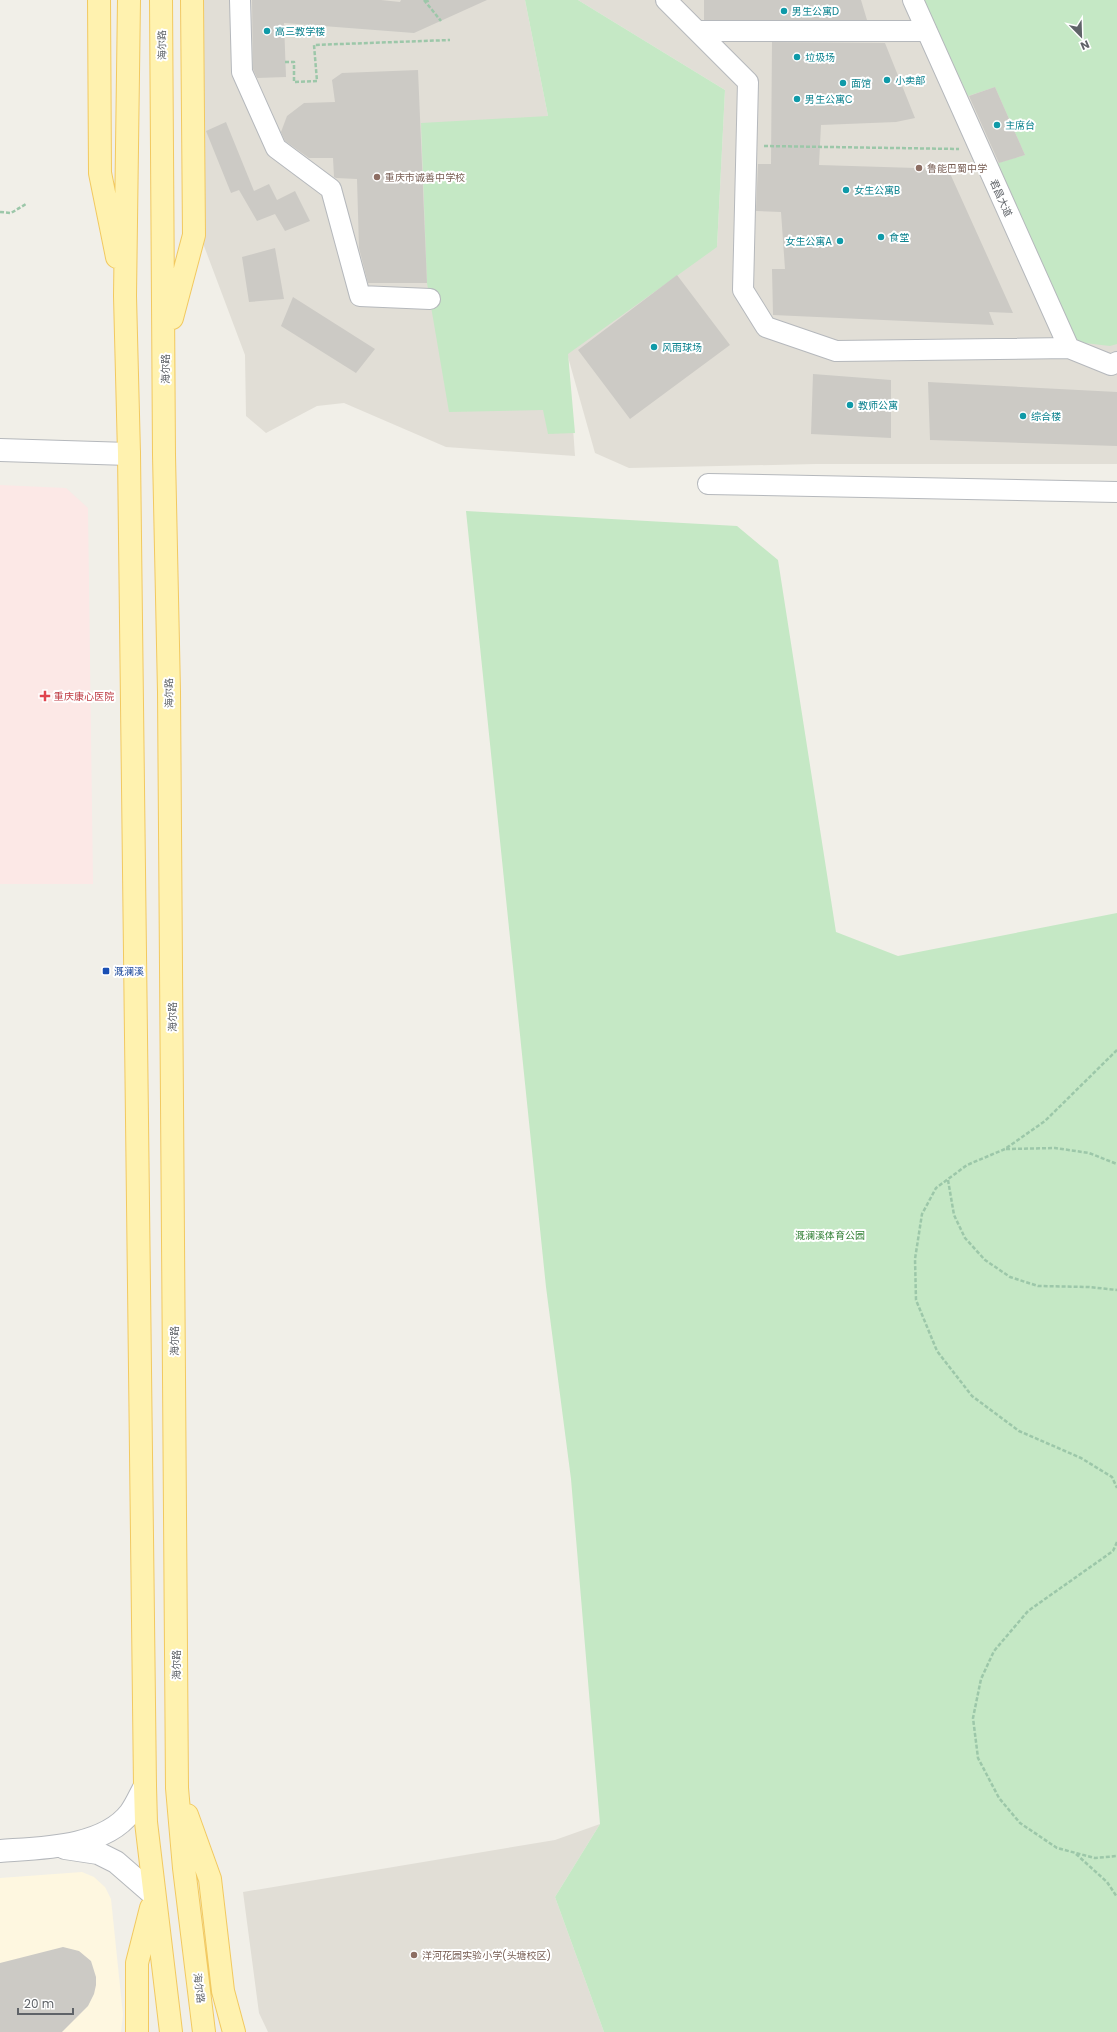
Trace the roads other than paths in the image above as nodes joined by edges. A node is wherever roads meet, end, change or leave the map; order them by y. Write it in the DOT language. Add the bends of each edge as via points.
graph roads {
  1 [pos="99,0"];
  2 [pos="192,0"];
  3 [pos="240,0"];
  4 [pos="666,0"];
  5 [pos="913,0"];
  6 [pos="161,6"];
  7 [pos="130,7"];
  8 [pos="697,31"];
  9 [pos="927,31"];
  10 [pos="125,296"];
  11 [pos="430,299"];
  12 [pos="1069,348"];
  13 [pos="165,349"];
  14 [pos="1117,362"];
  15 [pos="0,450"];
  16 [pos="129,454"];
  17 [pos="708,484"];
  18 [pos="1117,492"];
  19 [pos="145,1786"];
  20 [pos="177,1788"];
  21 [pos="56,1847"];
  22 [pos="0,1851"];
  23 [pos="154,1895"];
  24 [pos="137,2032"];
  25 [pos="171,2032"];
  26 [pos="204,2032"];
  27 [pos="234,2032"];
  1 -- 10 [label="main road" via="100,173"];
  2 -- 13 [label="main road" via="194,235"];
  3 -- 11 [label="street" via="242,72 276,148 331,189 360,296"];
  4 -- 8 [label="street"];
  5 -- 9 [label="street, 君昌大道"];
  6 -- 13 [label="main road, 海尔路"];
  7 -- 10 [label="main road"];
  8 -- 9 [label="street"];
  8 -- 12 [label="street" via="748,82 743,290 766,327 836,351"];
  9 -- 12 [label="street, 君昌大道"];
  10 -- 16 [label="main road"];
  12 -- 14 [label="street" via="1111,365"];
  13 -- 20 [label="main road, 海尔路"];
  15 -- 16 [label="street"];
  16 -- 19 [label="main road"];
  17 -- 18 [label="street"];
  19 -- 21 [label="street" via="130,1813 118,1825 98,1836"];
  19 -- 23 [label="main road"];
  20 -- 26 [label="main road, 海尔路"];
  20 -- 27 [label="main road" via="210,1879 223,1991"];
  21 -- 22 [label="street"];
  21 -- 23 [label="street" via="98,1853 116,1862"];
  23 -- 24 [label="main road" via="137,1963"];
  23 -- 25 [label="main road"];
}
